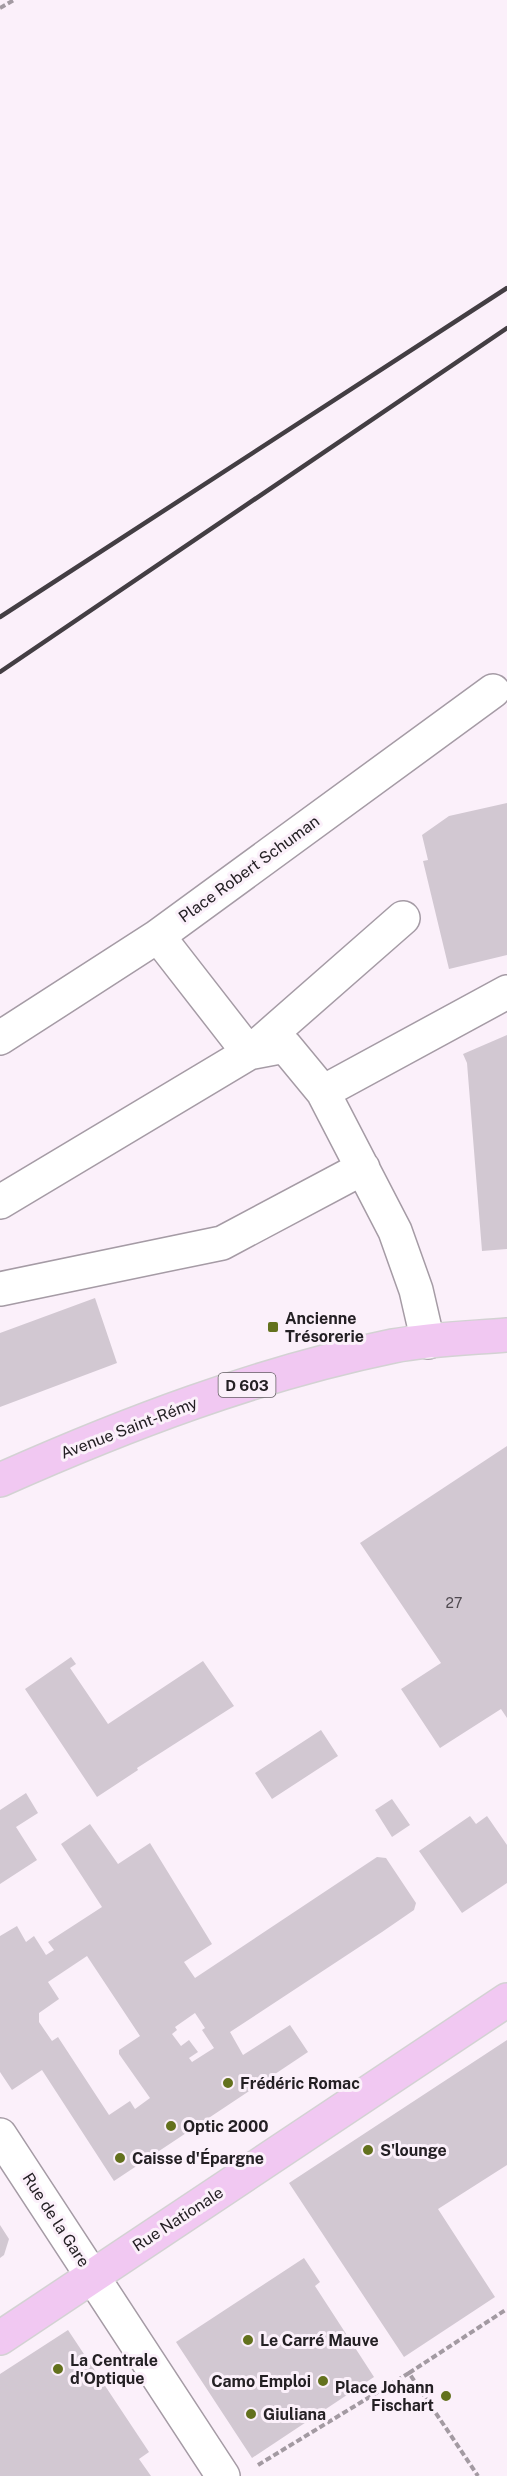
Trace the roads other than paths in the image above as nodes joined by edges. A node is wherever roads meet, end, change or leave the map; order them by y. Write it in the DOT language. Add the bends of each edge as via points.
graph roads {
  1 [pos="493,691"];
  2 [pos="403,918"];
  3 [pos="158,936"];
  4 [pos="507,992"];
  5 [pos="0,1038"];
  6 [pos="249,1053"];
  7 [pos="323,1092"];
  8 [pos="363,1168"];
  9 [pos="0,1202"];
  10 [pos="0,1289"];
  11 [pos="507,1335"];
  12 [pos="428,1342"];
  13 [pos="0,1480"];
  14 [pos="507,2000"];
  15 [pos="0,2134"];
  16 [pos="92,2276"];
  17 [pos="0,2338"];
  18 [pos="236,2473"];
  1 -- 3 [label="street, Place Robert Schuman"];
  2 -- 6 [label="street"];
  3 -- 5 [label="street, Place Robert Schuman"];
  3 -- 6 [label="street"];
  4 -- 7 [label="street"];
  6 -- 7 [label="street" via="285,1046"];
  6 -- 9 [label="street"];
  7 -- 8 [label="street"];
  8 -- 10 [label="street" via="222,1244"];
  8 -- 12 [label="street" via="395,1231 416,1290"];
  11 -- 12 [label="main road, Avenue Saint-Rémy / D 603"];
  12 -- 13 [label="main road, Avenue Saint-Rémy / D 603" via="395,1346 273,1376 93,1438"];
  14 -- 16 [label="main road, Rue Nationale"];
  15 -- 16 [label="street, Rue de la Gare"];
  16 -- 17 [label="main road, Rue Nationale"];
  16 -- 18 [label="street, Rue de la Gare"];
}
